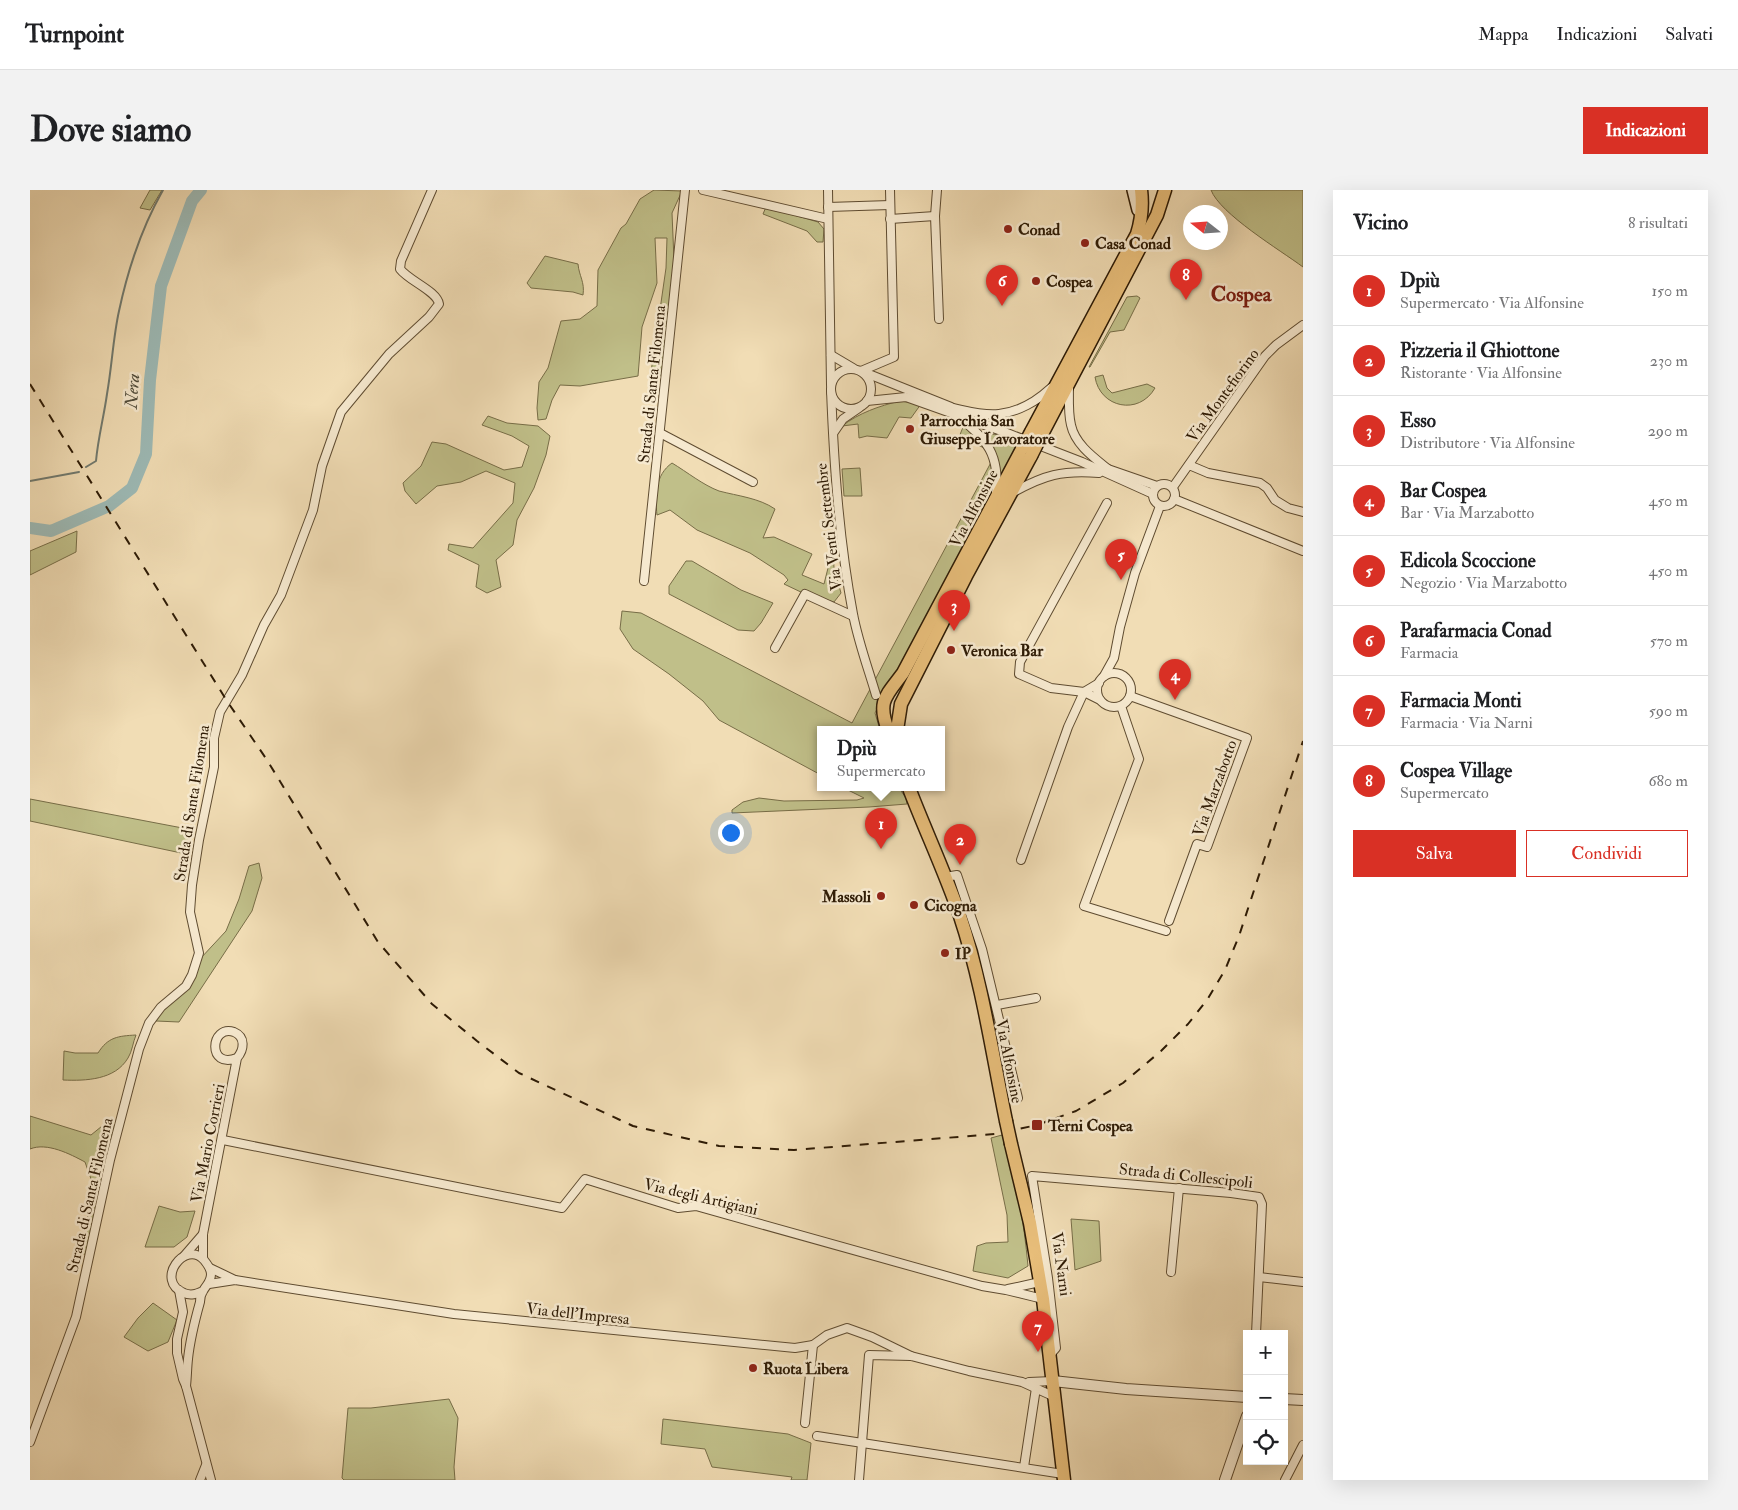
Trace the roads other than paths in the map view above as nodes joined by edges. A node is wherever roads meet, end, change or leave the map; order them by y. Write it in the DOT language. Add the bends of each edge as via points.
graph roads {
  1 [pos="432,190"];
  2 [pos="685,190"];
  3 [pos="703,190"];
  4 [pos="828,190"];
  5 [pos="890,190"];
  6 [pos="937,190"];
  7 [pos="1133,190"];
  8 [pos="1141,190"];
  9 [pos="1165,190"];
  10 [pos="890,205"];
  11 [pos="828,207"];
  12 [pos="935,216"];
  13 [pos="828,219"];
  14 [pos="890,219"];
  15 [pos="1137,234"];
  16 [pos="938,319"];
  17 [pos="1303,325"];
  18 [pos="831,355"];
  19 [pos="845,364"];
  20 [pos="831,365"];
  21 [pos="858,370"];
  22 [pos="878,378"];
  23 [pos="1063,382"];
  24 [pos="831,388"];
  25 [pos="872,389"];
  26 [pos="864,404"];
  27 [pos="953,411"];
  28 [pos="660,432"];
  29 [pos="833,434"];
  30 [pos="1027,452"];
  31 [pos="1189,465"];
  32 [pos="1107,471"];
  33 [pos="753,482"];
  34 [pos="1157,486"];
  35 [pos="1173,487"];
  36 [pos="1010,494"];
  37 [pos="1153,494"];
  38 [pos="1174,499"];
  39 [pos="1106,503"];
  40 [pos="1160,506"];
  41 [pos="992,507"];
  42 [pos="1303,512"];
  43 [pos="1303,551"];
  44 [pos="644,581"];
  45 [pos="853,616"];
  46 [pos="775,648"];
  47 [pos="1114,658"];
  48 [pos="1119,674"];
  49 [pos="1102,680"];
  50 [pos="1084,692"];
  51 [pos="881,696"];
  52 [pos="1130,696"];
  53 [pos="1100,700"];
  54 [pos="901,704"];
  55 [pos="1121,706"];
  56 [pos="887,726"];
  57 [pos="898,726"];
  58 [pos="910,791"];
  59 [pos="1021,860"];
  60 [pos="945,877"];
  61 [pos="1169,921"];
  62 [pos="1166,931"];
  63 [pos="1036,998"];
  64 [pos="996,1005"];
  65 [pos="237,1058"];
  66 [pos="1018,1098"];
  67 [pos="223,1140"];
  68 [pos="1032,1176"];
  69 [pos="1179,1188"];
  70 [pos="203,1234"];
  71 [pos="184,1256"];
  72 [pos="203,1258"];
  73 [pos="210,1268"];
  74 [pos="1171,1272"];
  75 [pos="1259,1277"];
  76 [pos="234,1280"];
  77 [pos="1040,1282"];
  78 [pos="1303,1282"];
  79 [pos="209,1284"];
  80 [pos="178,1290"];
  81 [pos="1006,1290"];
  82 [pos="202,1291"];
  83 [pos="1043,1299"];
  84 [pos="1256,1330"];
  85 [pos="177,1339"];
  86 [pos="192,1340"];
  87 [pos="814,1345"];
  88 [pos="1050,1355"];
  89 [pos="911,1356"];
  90 [pos="1054,1381"];
  91 [pos="1022,1382"];
  92 [pos="186,1386"];
  93 [pos="1036,1388"];
  94 [pos="1055,1397"];
  95 [pos="1243,1397"];
  96 [pos="1288,1399"];
  97 [pos="1303,1400"];
  98 [pos="1246,1420"];
  99 [pos="805,1424"];
  100 [pos="817,1436"];
  101 [pos="30,1442"];
  102 [pos="862,1442"];
  103 [pos="1303,1445"];
  104 [pos="206,1465"];
  105 [pos="1024,1467"];
  106 [pos="1064,1477"];
  107 [pos="200,1480"];
  108 [pos="211,1480"];
  109 [pos="859,1480"];
  110 [pos="1225,1480"];
  111 [pos="1284,1480"];
  1 -- 101 [label="street, Strada di Santa Filomena" via="400,269 431,293 439,304 389,354 341,412 322,466 313,510 281,595 220,712 214,738 214,767 192,885 190,912 199,953 186,986 161,1007 149,1023 139,1050 110,1160 76,1317"];
  2 -- 28 [label="street, Strada di Santa Filomena"];
  3 -- 13 [label="street"];
  4 -- 11 [label="street, Via Venti Settembre"];
  5 -- 10 [label="street"];
  6 -- 12 [label="street"];
  7 -- 15 [label="main road" via="1139,217"];
  8 -- 15 [label="main road, Via Alfonsine" via="1142,217"];
  9 -- 23 [label="main road, Via Alfonsine" via="1157,215"];
  10 -- 11 [label="street"];
  10 -- 14 [label="street"];
  11 -- 13 [label="street, Via Venti Settembre"];
  12 -- 14 [label="street"];
  12 -- 16 [label="street"];
  13 -- 18 [label="street, Via Venti Settembre"];
  14 -- 21 [label="street" via="894,357"];
  15 -- 23 [label="main road, Via Alfonsine"];
  17 -- 31 [label="street, Via Montefiorino" via="1265,356"];
  18 -- 19 [label="street"];
  18 -- 20 [label="street, Via Venti Settembre"];
  19 -- 20 [label="street"];
  19 -- 21 [label="street"];
  20 -- 24 [label="street, Via Venti Settembre"];
  21 -- 22 [label="street"];
  21 -- 24 [label="street" via="842,370"];
  21 -- 25 [label="street" via="869,378"];
  22 -- 25 [label="street"];
  22 -- 27 [label="street"];
  23 -- 27 [label="street" via="1021,408 999,414"];
  23 -- 30 [label="main road, Via Alfonsine, bridge"];
  23 -- 32 [label="street" via="1071,426 1078,440"];
  24 -- 26 [label="street" via="835,401 840,405 850,409"];
  24 -- 29 [label="street, Via Venti Settembre"];
  25 -- 26 [label="street"];
  26 -- 27 [label="street" via="906,397"];
  26 -- 29 [label="street" via="839,422"];
  27 -- 32 [label="street"];
  27 -- 41 [label="street" via="980,435 995,462 998,474"];
  28 -- 33 [label="street"];
  28 -- 44 [label="street, Strada di Santa Filomena"];
  29 -- 45 [label="street, Via Venti Settembre" via="840,531"];
  30 -- 36 [label="main road, Via Alfonsine"];
  30 -- 41 [label="main road, Via Alfonsine"];
  31 -- 35 [label="street, Via Montefiorino"];
  31 -- 42 [label="street, Via Montefiorino" via="1208,473 1260,484 1275,500"];
  32 -- 34 [label="street"];
  32 -- 36 [label="street" via="1057,473"];
  32 -- 37 [label="street"];
  34 -- 35 [label="street" via="1167,484"];
  34 -- 37 [label="street"];
  35 -- 38 [label="street"];
  36 -- 54 [label="main road, Via Alfonsine"];
  37 -- 40 [label="street"];
  38 -- 40 [label="street" via="1167,506"];
  38 -- 43 [label="street"];
  39 -- 50 [label="street" via="1020,662 1020,674 1051,688"];
  40 -- 47 [label="street" via="1135,573"];
  41 -- 51 [label="main road, Via Alfonsine" via="902,673"];
  45 -- 46 [label="street, Via Venti Settembre" via="805,594"];
  45 -- 51 [label="street, Via Venti Settembre"];
  47 -- 48 [label="street"];
  47 -- 49 [label="street"];
  48 -- 49 [label="street" via="1114,673"];
  48 -- 52 [label="street" via="1128,680"];
  49 -- 50 [label="street"];
  49 -- 53 [label="street" via="1097,690"];
  50 -- 53 [label="street"];
  50 -- 59 [label="street" via="1068,727"];
  51 -- 54 [label="street"];
  51 -- 56 [label="main road"];
  52 -- 55 [label="street"];
  52 -- 61 [label="street, Via Marzabotto" via="1247,738 1207,847 1197,844"];
  53 -- 55 [label="street" via="1109,707"];
  54 -- 57 [label="main road, Via Alfonsine"];
  55 -- 62 [label="street" via="1139,759 1084,906"];
  58 -- 60 [label="main road, Via Alfonsine"];
  60 -- 64 [label="street, Via Alfonsine" via="957,875 982,949"];
  60 -- 77 [label="main road, Via Alfonsine, bridge" via="960,917 980,993"];
  63 -- 64 [label="street, Via Alfonsine"];
  64 -- 66 [label="street, Via Alfonsine"];
  65 -- 67 [label="street, Via Mario Corrieri"];
  67 -- 70 [label="street, Via Mario Corrieri"];
  67 -- 81 [label="street, Via degli Artigiani" via="562,1208 585,1179 678,1208 696,1206"];
  68 -- 69 [label="street, Strada di Collescipoli"];
  68 -- 88 [label="street, Via Narni" via="1056,1348"];
  69 -- 74 [label="street, Strada di Collescipoli"];
  69 -- 75 [label="street, Strada di Collescipoli" via="1259,1197 1262,1204"];
  70 -- 71 [label="street, Via Mario Corrieri"];
  70 -- 72 [label="street, Via Mario Corrieri"];
  71 -- 72 [label="street"];
  71 -- 80 [label="street, Via Mario Corrieri" via="176,1262 172,1272"];
  72 -- 73 [label="street"];
  73 -- 76 [label="street, Via dell'Impresa"];
  73 -- 79 [label="street"];
  75 -- 78 [label="street"];
  75 -- 84 [label="street, Strada di Collescipoli"];
  76 -- 79 [label="street, Via dell'Impresa"];
  76 -- 87 [label="street, Via dell'Impresa" via="454,1314 795,1348"];
  77 -- 81 [label="street, Via degli Artigiani"];
  77 -- 83 [label="main road, Via Narni"];
  79 -- 82 [label="street"];
  80 -- 82 [label="street" via="186,1294"];
  80 -- 85 [label="street, Via Mario Corrieri" via="183,1312"];
  81 -- 83 [label="street, Via degli Artigiani"];
  82 -- 86 [label="street, Via Mario Corrieri"];
  83 -- 88 [label="main road, Via Narni"];
  85 -- 86 [label="street"];
  85 -- 92 [label="street, Via Mario Corrieri" via="177,1353"];
  86 -- 92 [label="street, Via Mario Corrieri"];
  87 -- 89 [label="street, Via dell'Impresa" via="827,1335 847,1328"];
  87 -- 99 [label="street"];
  88 -- 90 [label="main road, Via Narni"];
  89 -- 91 [label="street"];
  89 -- 102 [label="street" via="869,1355"];
  90 -- 91 [label="street"];
  90 -- 94 [label="main road, Via Narni"];
  90 -- 95 [label="street"];
  91 -- 93 [label="street"];
  92 -- 104 [label="street, Via Mario Corrieri"];
  93 -- 94 [label="street"];
  93 -- 105 [label="street"];
  94 -- 106 [label="main road, Via Narni"];
  96 -- 97 [label="street"];
  98 -- 110 [label="street"];
  100 -- 102 [label="street"];
  102 -- 105 [label="street"];
  102 -- 109 [label="street"];
  103 -- 111 [label="street"];
  104 -- 107 [label="street"];
  104 -- 108 [label="street, Via Mario Corrieri"];
  105 -- 106 [label="street"];
}
